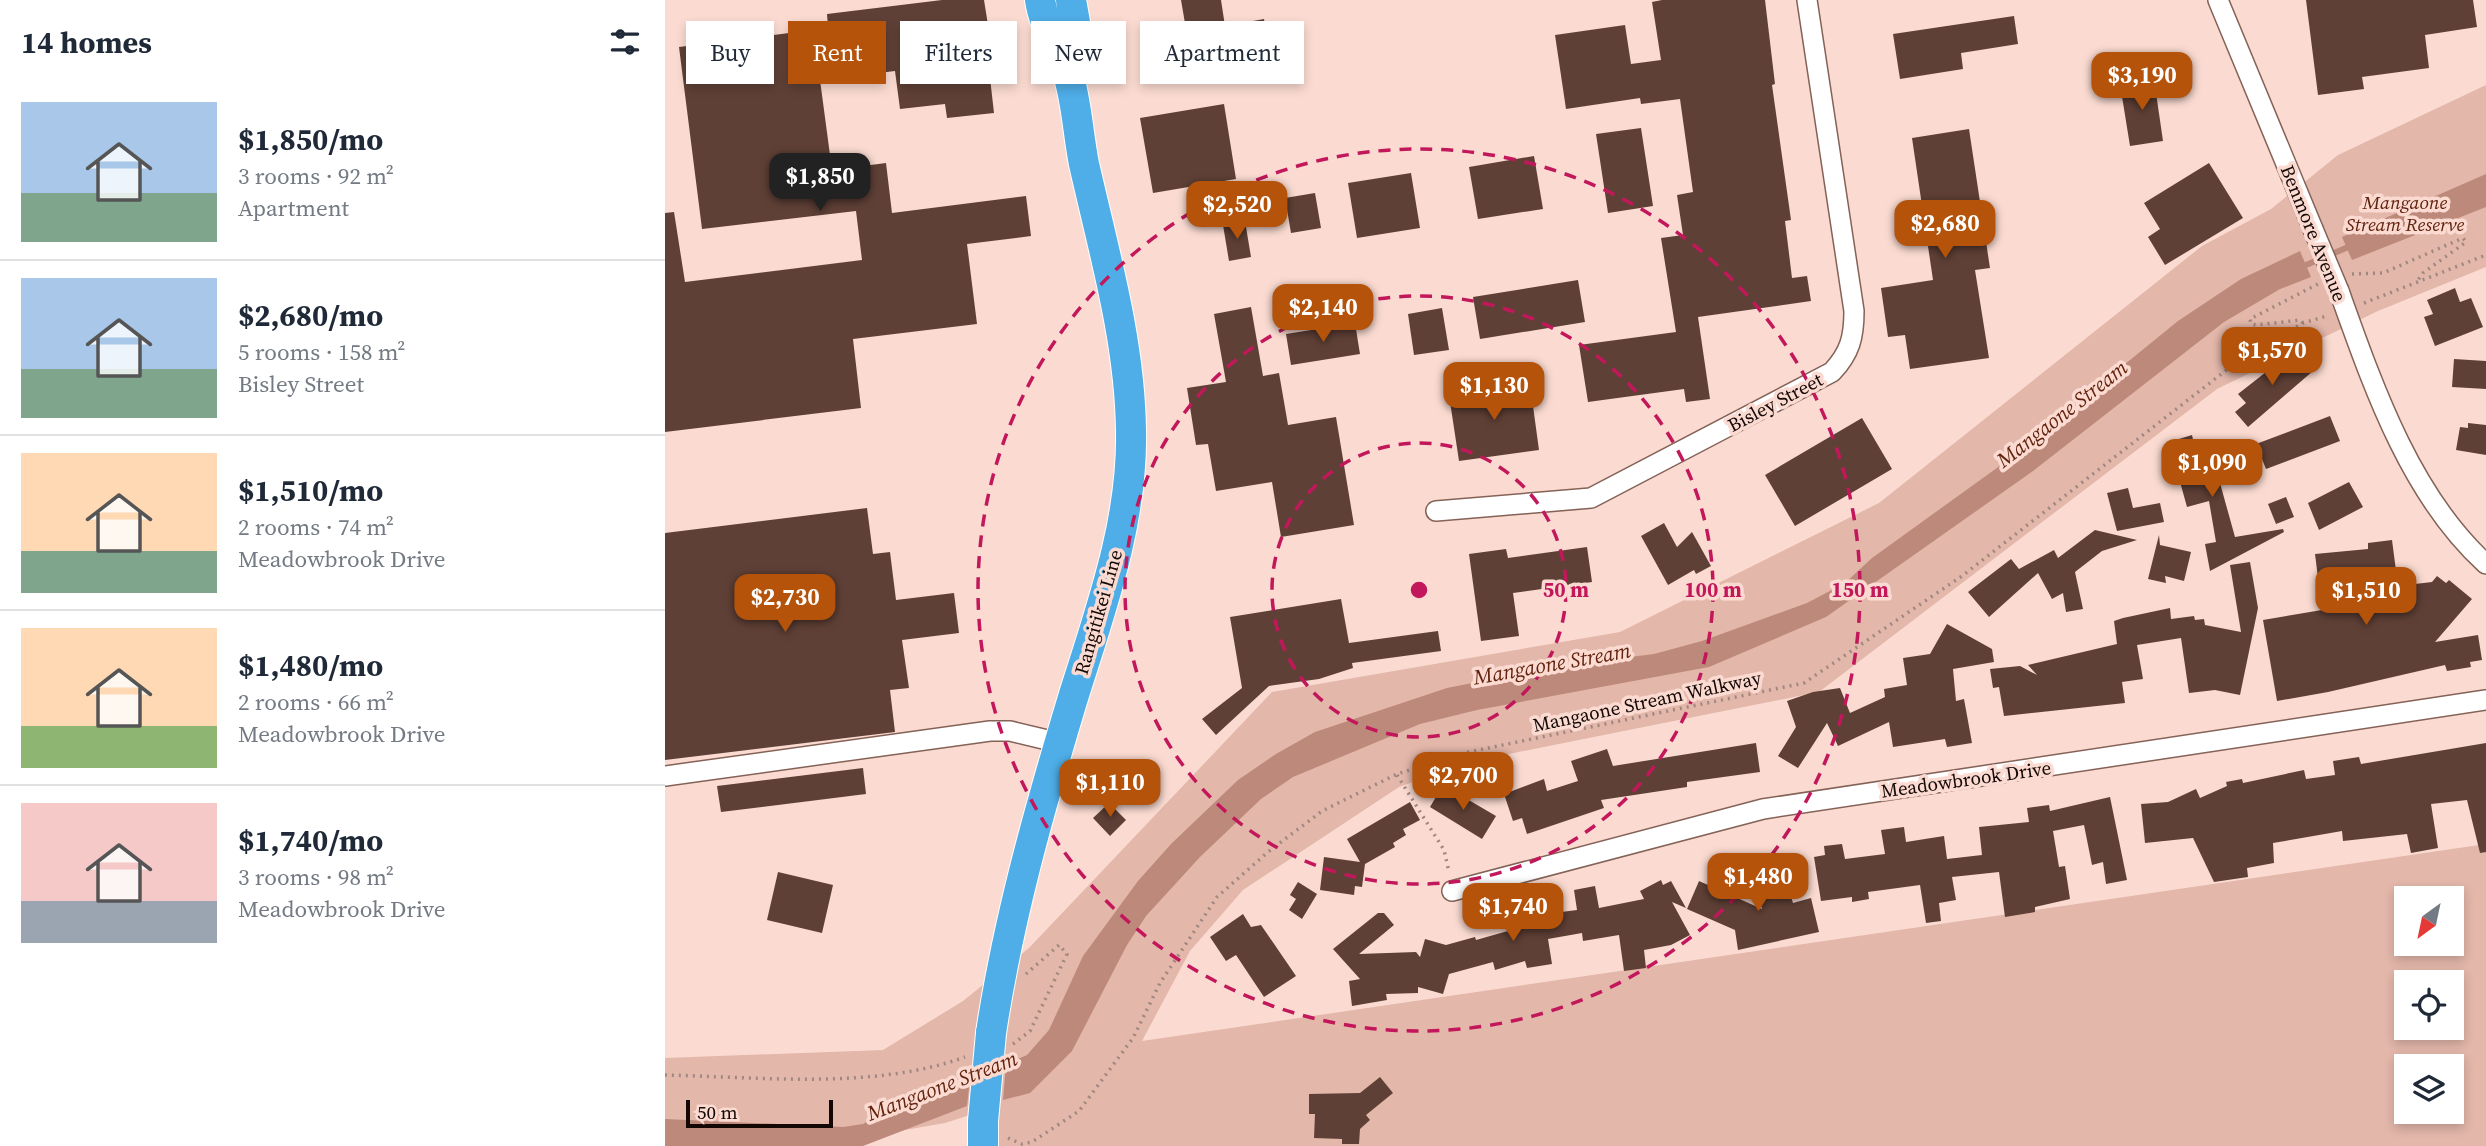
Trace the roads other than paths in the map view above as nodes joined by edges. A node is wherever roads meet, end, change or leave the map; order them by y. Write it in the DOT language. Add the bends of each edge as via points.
graph roads {
  1 [pos="1071,0"];
  2 [pos="1807,0"];
  3 [pos="2218,0"];
  4 [pos="1075,21"];
  5 [pos="1070,84"];
  6 [pos="1436,511"];
  7 [pos="2486,565"];
  8 [pos="2486,700"];
  9 [pos="1060,743"];
  10 [pos="665,776"];
  11 [pos="1453,891"];
  12 [pos="992,1136"];
  1 -- 4 [label="highway, Rangitikei Line"];
  2 -- 6 [label="street, Bisley Street" via="1854,311 1850,349 1842,362 1832,372 1591,498"];
  3 -- 7 [label="street, Benmore Avenue, bridge" via="2416,476 2455,533"];
  5 -- 9 [label="highway, Rangitikei Line" via="1114,295 1132,430 1123,525"];
  8 -- 11 [label="street, Meadowbrook Drive" via="1763,809"];
  9 -- 10 [label="street" via="990,730"];
  9 -- 12 [label="highway, Rangitikei Line, bridge" via="1013,908 991,1033"];
}
